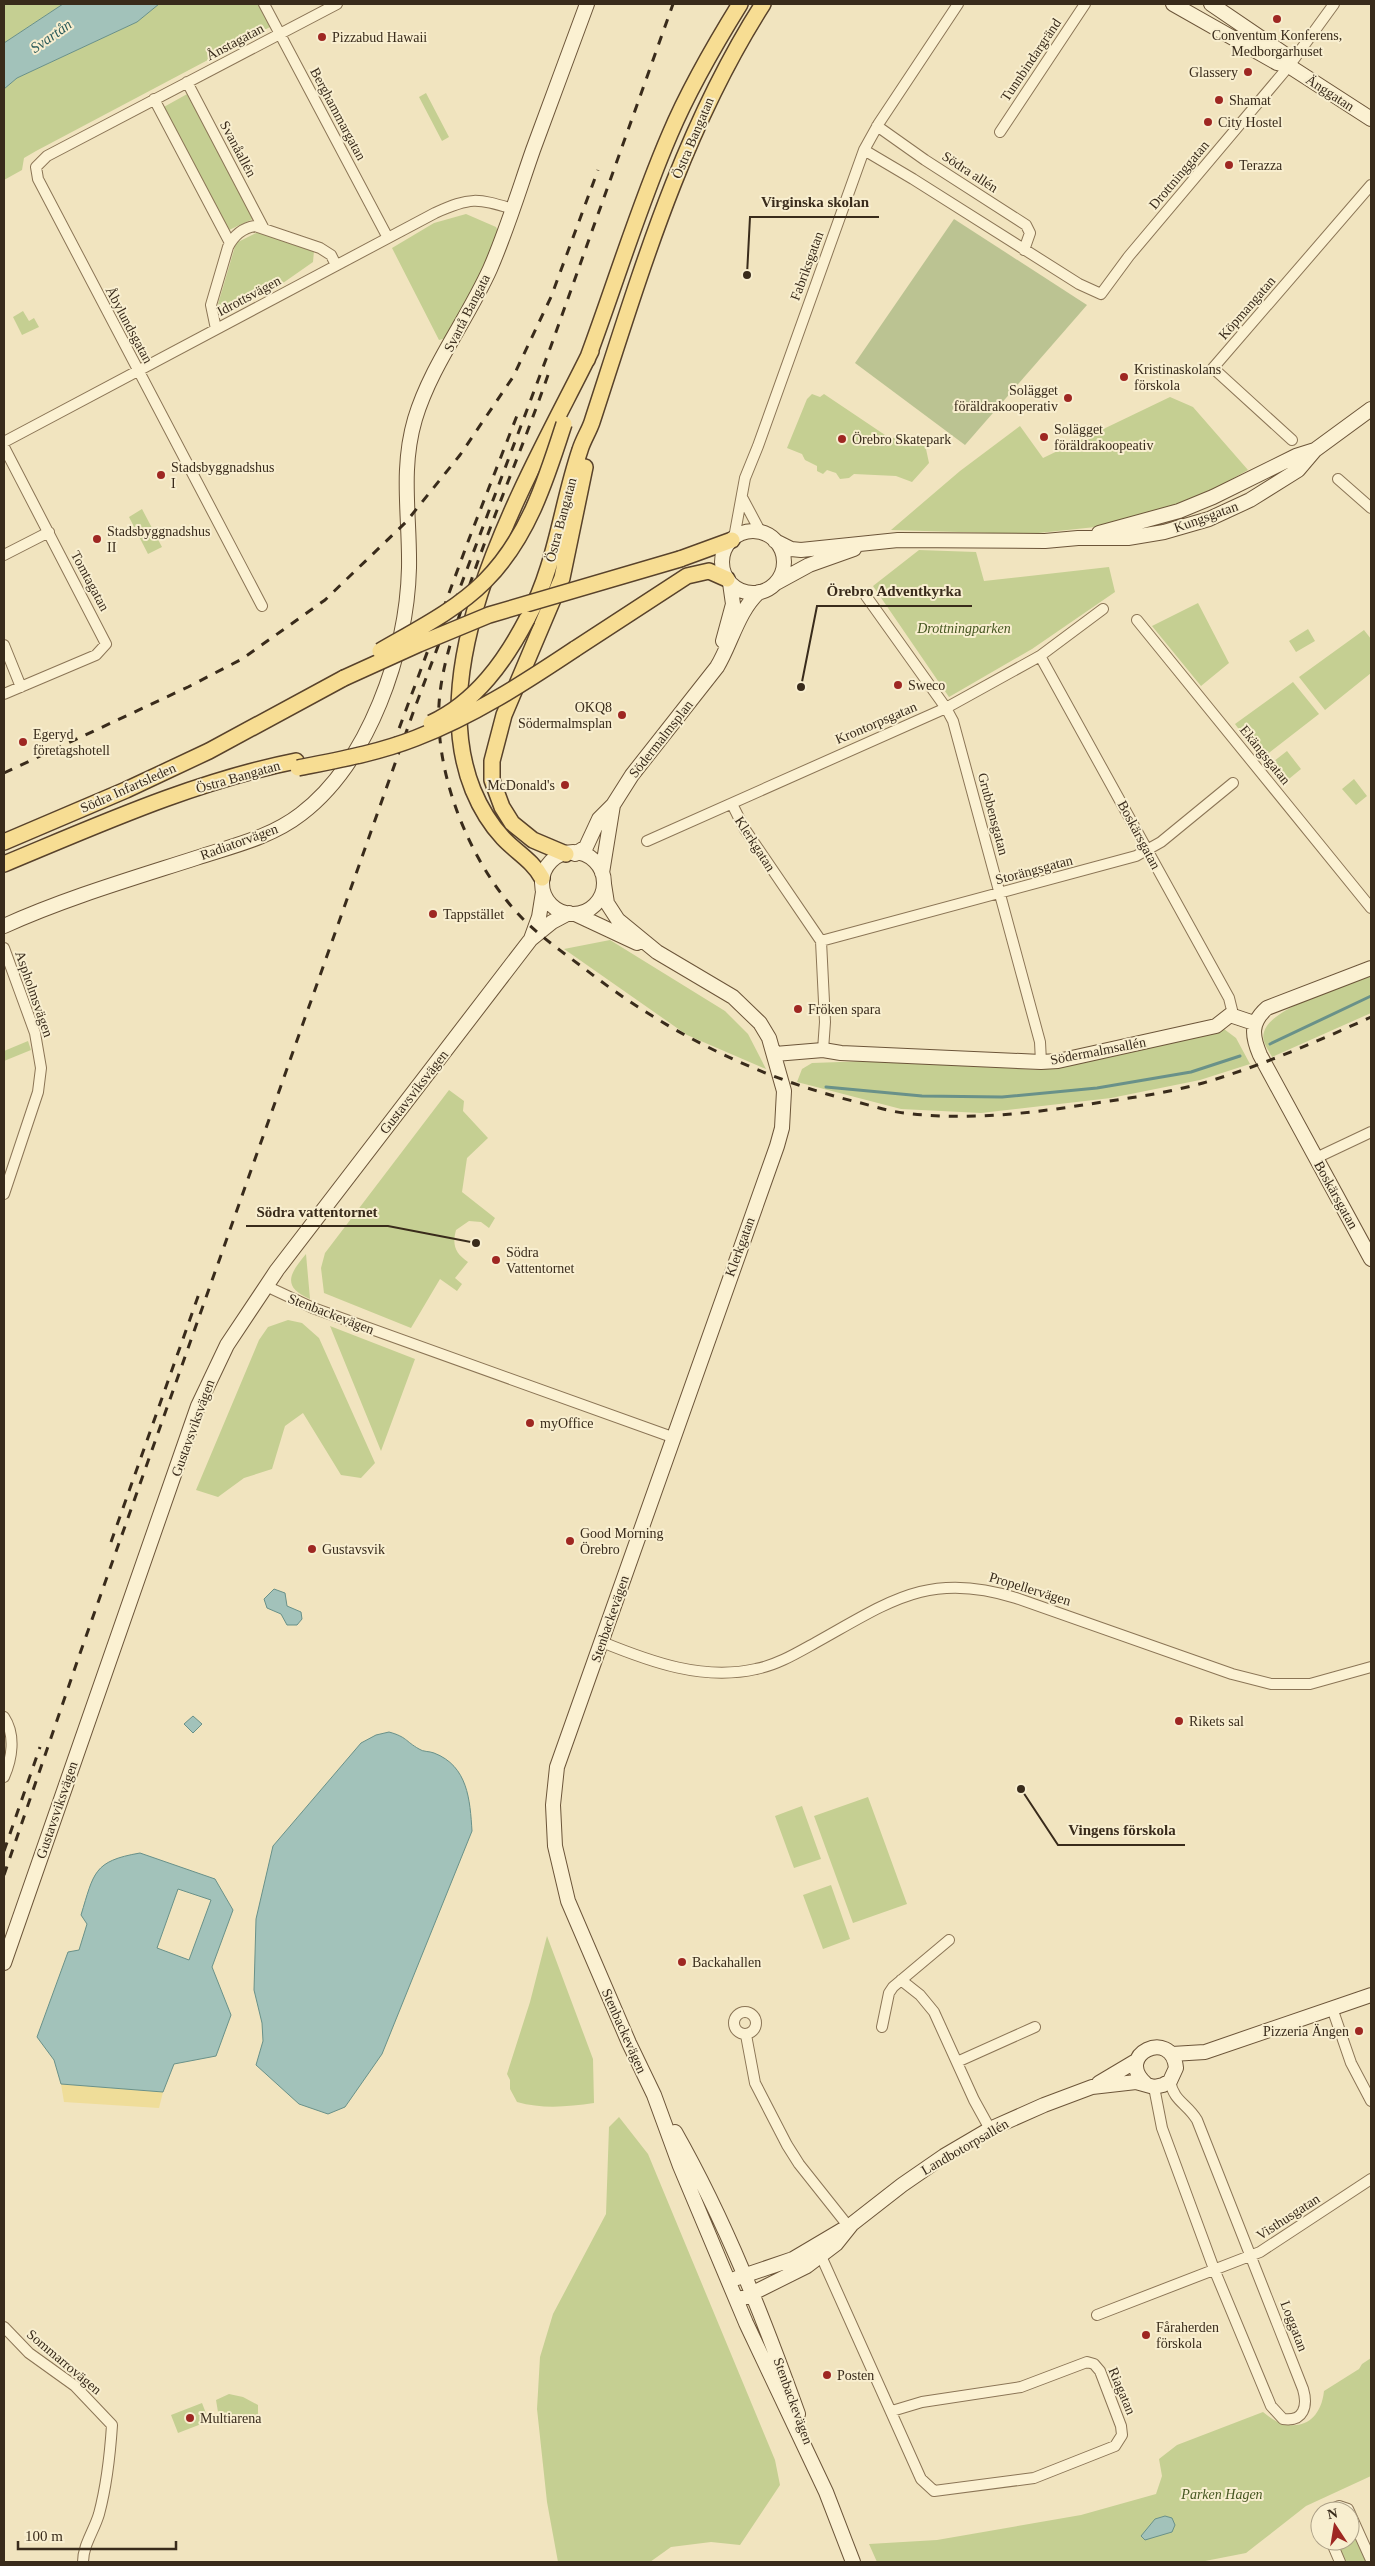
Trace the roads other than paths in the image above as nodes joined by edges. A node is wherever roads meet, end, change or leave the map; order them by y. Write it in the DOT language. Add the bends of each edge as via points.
graph roads {
  1 [pos="264,4"];
  2 [pos="337,4"];
  3 [pos="587,4"];
  4 [pos="740,4"];
  5 [pos="763,4"];
  6 [pos="958,4"];
  7 [pos="1085,4"];
  8 [pos="1174,4"];
  9 [pos="1211,4"];
  10 [pos="1334,4"];
  11 [pos="279,34"];
  12 [pos="1289,66"];
  13 [pos="187,82"];
  14 [pos="150,102"];
  15 [pos="1371,119"];
  16 [pos="877,126"];
  17 [pos="1000,132"];
  18 [pos="864,150"];
  19 [pos="1371,185"];
  20 [pos="513,209"];
  21 [pos="264,229"];
  22 [pos="388,238"];
  23 [pos="230,243"];
  24 [pos="1024,250"];
  25 [pos="336,265"];
  26 [pos="216,329"];
  27 [pos="591,351"];
  28 [pos="137,370"];
  29 [pos="1371,409"];
  30 [pos="592,421"];
  31 [pos="1292,440"];
  32 [pos="4,442"];
  33 [pos="4,447"];
  34 [pos="1338,479"];
  35 [pos="743,499"];
  36 [pos="1371,508"];
  37 [pos="49,532"];
  38 [pos="761,533"];
  39 [pos="733,539"];
  40 [pos="775,541"];
  41 [pos="876,542"];
  42 [pos="4,555"];
  43 [pos="776,583"];
  44 [pos="730,586"];
  45 [pos="866,596"];
  46 [pos="754,597"];
  47 [pos="262,606"];
  48 [pos="1103,609"];
  49 [pos="1137,620"];
  50 [pos="733,627"];
  51 [pos="402,632"];
  52 [pos="4,645"];
  53 [pos="1040,656"];
  54 [pos="344,678"];
  55 [pos="21,686"];
  56 [pos="4,694"];
  57 [pos="946,708"];
  58 [pos="297,765"];
  59 [pos="1233,783"];
  60 [pos="613,804"];
  61 [pos="732,804"];
  62 [pos="137,810"];
  63 [pos="647,841"];
  64 [pos="4,842"];
  65 [pos="1147,850"];
  66 [pos="571,854"];
  67 [pos="5,864"];
  68 [pos="603,879"];
  69 [pos="543,885"];
  70 [pos="1000,894"];
  71 [pos="1371,908"];
  72 [pos="572,913"];
  73 [pos="4,926"];
  74 [pos="531,939"];
  75 [pos="820,941"];
  76 [pos="4,948"];
  77 [pos="657,952"];
  78 [pos="1371,968"];
  79 [pos="1230,1015"];
  80 [pos="1254,1023"];
  81 [pos="823,1050"];
  82 [pos="774,1054"];
  83 [pos="1041,1062"];
  84 [pos="1371,1132"];
  85 [pos="1316,1158"];
  86 [pos="4,1194"];
  87 [pos="1371,1258"];
  88 [pos="266,1286"];
  89 [pos="672,1437"];
  90 [pos="602,1642"];
  91 [pos="1371,1667"];
  92 [pos="4,1717"];
  93 [pos="4,1777"];
  94 [pos="949,1940"];
  95 [pos="4,1963"];
  96 [pos="901,1980"];
  97 [pos="1371,1995"];
  98 [pos="1332,2008"];
  99 [pos="882,2027"];
  100 [pos="1035,2027"];
  101 [pos="746,2035"];
  102 [pos="1205,2052"];
  103 [pos="1172,2054"];
  104 [pos="1136,2061"];
  105 [pos="957,2062"];
  106 [pos="1172,2078"];
  107 [pos="1150,2085"];
  108 [pos="1092,2088"];
  109 [pos="654,2095"];
  110 [pos="1371,2101"];
  111 [pos="990,2129"];
  112 [pos="1371,2179"];
  113 [pos="850,2226"];
  114 [pos="817,2251"];
  115 [pos="1252,2255"];
  116 [pos="1214,2268"];
  117 [pos="746,2276"];
  118 [pos="729,2281"];
  119 [pos="754,2294"];
  120 [pos="737,2301"];
  121 [pos="1097,2315"];
  122 [pos="4,2327"];
  123 [pos="892,2411"];
  124 [pos="826,2492"];
  125 [pos="1360,2536"];
  126 [pos="851,2556"];
  127 [pos="1371,2560"];
  128 [pos="83,2562"];
  129 [pos="858,2562"];
  1 -- 11 [label="street, Berghammargatan"];
  2 -- 11 [label="street, Ånstagatan"];
  3 -- 20 [label="street, Svartå Bangata"];
  4 -- 27 [label="main road, Östra Bangatan" via="714,46 670,134 622,258"];
  5 -- 30 [label="main road, Östra Bangatan" via="731,56 687,150 627,307"];
  6 -- 16 [label="street, Fabriksgatan"];
  7 -- 17 [label="street, Tunnbindargränd"];
  8 -- 12 [label="street, Änggatan" via="1277,63"];
  9 -- 12 [label="street, Änggatan" via="1286,55"];
  10 -- 12 [label="street, Drottninggatan"];
  11 -- 13 [label="street, Ånstagatan"];
  11 -- 22 [label="street, Berghammargatan"];
  12 -- 15 [label="street, Änggatan"];
  12 -- 24 [label="street, Drottninggatan" via="1129,256 1101,294"];
  13 -- 14 [label="street, Ånstagatan"];
  13 -- 21 [label="street, Svanåallén"];
  14 -- 23 [label="street"];
  14 -- 28 [label="street, Åbylundsgatan" via="47,156 36,167 38,179"];
  16 -- 18 [label="street, Fabriksgatan"];
  16 -- 24 [label="street, Södra allén" via="1026,225 1030,233"];
  18 -- 24 [label="street"];
  18 -- 35 [label="street, Fabriksgatan" via="745,478"];
  19 -- 31 [label="street, Köpmangatan" via="1213,368"];
  20 -- 22 [label="street, Idrottsvägen" via="483,200 461,201"];
  20 -- 51 [label="street, Svartå Bangata" via="484,282 415,418 405,468 409,566"];
  21 -- 23 [label="street" via="247,227"];
  21 -- 25 [label="street" via="320,248 331,255"];
  22 -- 25 [label="street, Idrottsvägen"];
  23 -- 26 [label="street" via="211,304"];
  25 -- 26 [label="street, Idrottsvägen"];
  26 -- 28 [label="street, Idrottsvägen"];
  27 -- 54 [label="main road, Östra Bangatan, bridge" via="529,519 496,568 466,597 414,633 368,659"];
  27 -- 69 [label="main road" via="493,555 470,630 461,692 463,750 474,792 488,819 537,868"];
  28 -- 32 [label="street, Idrottsvägen"];
  28 -- 47 [label="street, Åbylundsgatan"];
  29 -- 41 [label="street, Kungsgatan" via="1315,450 1179,511 1078,538"];
  30 -- 58 [label="main road, Östra Bangatan, bridge" via="580,450 551,560 527,619 503,661 488,679 445,716 386,741"];
  30 -- 66 [label="main road" via="562,578 504,714 492,761 492,780 512,823 533,840"];
  33 -- 37 [label="street, Tomtagatan"];
  34 -- 36 [label="street"];
  35 -- 38 [label="street"];
  35 -- 39 [label="street, Fabriksgatan"];
  37 -- 42 [label="street"];
  37 -- 55 [label="street, Tomtagatan" via="106,644 96,655"];
  38 -- 39 [label="street" via="747,532"];
  38 -- 40 [label="street"];
  39 -- 44 [label="street" via="722,556 722,568"];
  39 -- 54 [label="main road, bridge" via="680,559 489,615"];
  40 -- 41 [label="street, Kungsgatan" via="791,549 802,550"];
  40 -- 43 [label="street" via="783,560 782,572"];
  41 -- 43 [label="street, Kungsgatan" via="809,565"];
  43 -- 46 [label="street"];
  44 -- 46 [label="street"];
  44 -- 50 [label="street, Södermalmsplan"];
  44 -- 58 [label="main road, bridge" via="709,571 687,576 515,688 442,728 383,749"];
  45 -- 57 [label="street, Grubbensgatan"];
  46 -- 50 [label="street, Södermalmsplan"];
  48 -- 53 [label="street, Krontorpsgatan"];
  49 -- 71 [label="street, Ekängsgatan"];
  50 -- 60 [label="street, Södermalmsplan" via="710,674"];
  51 -- 73 [label="street, Radiatorvägen" via="387,684 359,743 331,786 301,814 267,834 241,844 92,891"];
  52 -- 55 [label="street"];
  53 -- 57 [label="street, Krontorpsgatan"];
  53 -- 65 [label="street, Boskärsgatan"];
  54 -- 64 [label="main road, Södra Infartsleden" via="250,731 126,790"];
  55 -- 56 [label="street"];
  57 -- 61 [label="street, Krontorpsgatan"];
  57 -- 70 [label="street, Grubbensgatan" via="953,720"];
  58 -- 62 [label="main road, Östra Bangatan" via="262,776 228,780"];
  59 -- 65 [label="street, Storängsgatan"];
  60 -- 66 [label="street, Södermalmsplan" via="599,819 586,847"];
  60 -- 68 [label="street, Södermalmsplan"];
  61 -- 63 [label="street, Krontorpsgatan"];
  61 -- 75 [label="street, Klerkgatan" via="740,823"];
  62 -- 67 [label="main road, Södra Infartsleden"];
  65 -- 70 [label="street, Storängsgatan" via="1136,856"];
  65 -- 79 [label="street, Boskärsgatan" via="1229,998"];
  66 -- 68 [label="street" via="590,858 597,864"];
  66 -- 69 [label="street, Södermalmsplan" via="555,859 546,867"];
  68 -- 72 [label="street, Södermalmsplan" via="601,898 595,905 583,912"];
  68 -- 77 [label="street" via="611,913"];
  69 -- 72 [label="street" via="554,908"];
  69 -- 74 [label="street, Gustavsviksvägen" via="539,917"];
  70 -- 75 [label="street, Storängsgatan"];
  70 -- 83 [label="street, Grubbensgatan" via="1040,1042"];
  72 -- 74 [label="street, Gustavsviksvägen" via="552,922"];
  72 -- 77 [label="street"];
  74 -- 88 [label="street, Gustavsviksvägen"];
  75 -- 81 [label="street" via="825,1022"];
  76 -- 86 [label="street, Aspholmsvägen" via="34,1033 41,1068 38,1092"];
  77 -- 82 [label="street" via="726,993 748,1010 769,1038"];
  78 -- 80 [label="street" via="1278,1003 1261,1013"];
  79 -- 80 [label="street"];
  79 -- 83 [label="street, Södermalmsallén" via="1216,1026"];
  80 -- 85 [label="street, Boskärsgatan" via="1253,1037 1257,1049"];
  81 -- 82 [label="street, Södermalmsallén"];
  81 -- 83 [label="street, Södermalmsallén"];
  82 -- 89 [label="street, Klerkgatan" via="784,1091 782,1128"];
  84 -- 85 [label="street"];
  85 -- 87 [label="street, Boskärsgatan"];
  88 -- 89 [label="street, Stenbackevägen" via="313,1308"];
  88 -- 95 [label="street, Gustavsviksvägen" via="227,1345 198,1406"];
  89 -- 90 [label="street, Stenbackevägen"];
  90 -- 91 [label="street, Propellervägen" via="681,1669 742,1672 773,1664 800,1652 896,1599 932,1588 965,1586 996,1591 1232,1674 1271,1684 1310,1684"];
  90 -- 109 [label="street, Stenbackevägen" via="557,1767 552,1805 555,1846 562,1883 574,1916 628,2043"];
  92 -- 93 [label="street" via="12,1744"];
  94 -- 96 [label="street"];
  96 -- 99 [label="street" via="889,1993"];
  96 -- 105 [label="street" via="929,2003"];
  97 -- 98 [label="street"];
  98 -- 102 [label="street"];
  98 -- 110 [label="street" via="1351,2063"];
  100 -- 105 [label="street"];
  101 -- 113 [label="street" via="755,2083 787,2145"];
  102 -- 103 [label="street"];
  102 -- 106 [label="street"];
  103 -- 104 [label="street" via="1158,2046 1141,2053"];
  103 -- 106 [label="street" via="1175,2061"];
  104 -- 107 [label="street" via="1139,2078"];
  104 -- 108 [label="street, Landbotorpsallén"];
  105 -- 111 [label="street"];
  106 -- 107 [label="street" via="1163,2086"];
  106 -- 115 [label="street, Loggatan" via="1172,2093 1198,2120"];
  107 -- 108 [label="street, Landbotorpsallén" via="1126,2082"];
  107 -- 116 [label="street, Loggatan" via="1162,2128"];
  108 -- 111 [label="street, Landbotorpsallén"];
  109 -- 117 [label="street, Stenbackevägen" via="691,2161"];
  109 -- 118 [label="street, Stenbackevägen"];
  111 -- 113 [label="street, Landbotorpsallén" via="944,2156"];
  112 -- 115 [label="street, Visthusgatan"];
  113 -- 114 [label="street, Landbotorpsallén" via="836,2244"];
  114 -- 117 [label="street, Landbotorpsallén"];
  114 -- 119 [label="street, Landbotorpsallén" via="794,2274"];
  114 -- 123 [label="street, Riagatan"];
  115 -- 116 [label="street, Visthusgatan"];
  115 -- 116 [label="street, Loggatan" via="1307,2401 1298,2417 1283,2419 1271,2406"];
  116 -- 121 [label="street"];
  117 -- 118 [label="street, Landbotorpsallén"];
  117 -- 119 [label="street, Stenbackevägen"];
  118 -- 120 [label="street, Stenbackevägen"];
  119 -- 120 [label="street, Landbotorpsallén"];
  119 -- 124 [label="street, Stenbackevägen"];
  120 -- 124 [label="street, Stenbackevägen"];
  122 -- 128 [label="street, Sommarrovägen" via="29,2353 75,2386 112,2425 107,2481"];
  123 -- 123 [label="street, Riagatan" via="921,2479 927,2487 941,2492 1034,2478 1108,2450 1120,2441 1122,2435 1100,2371 1087,2362 1021,2387 922,2402"];
  124 -- 126 [label="street, Stenbackevägen"];
  125 -- 127 [label="street"];
  126 -- 129 [label="street, Stenbackevägen"];
}
